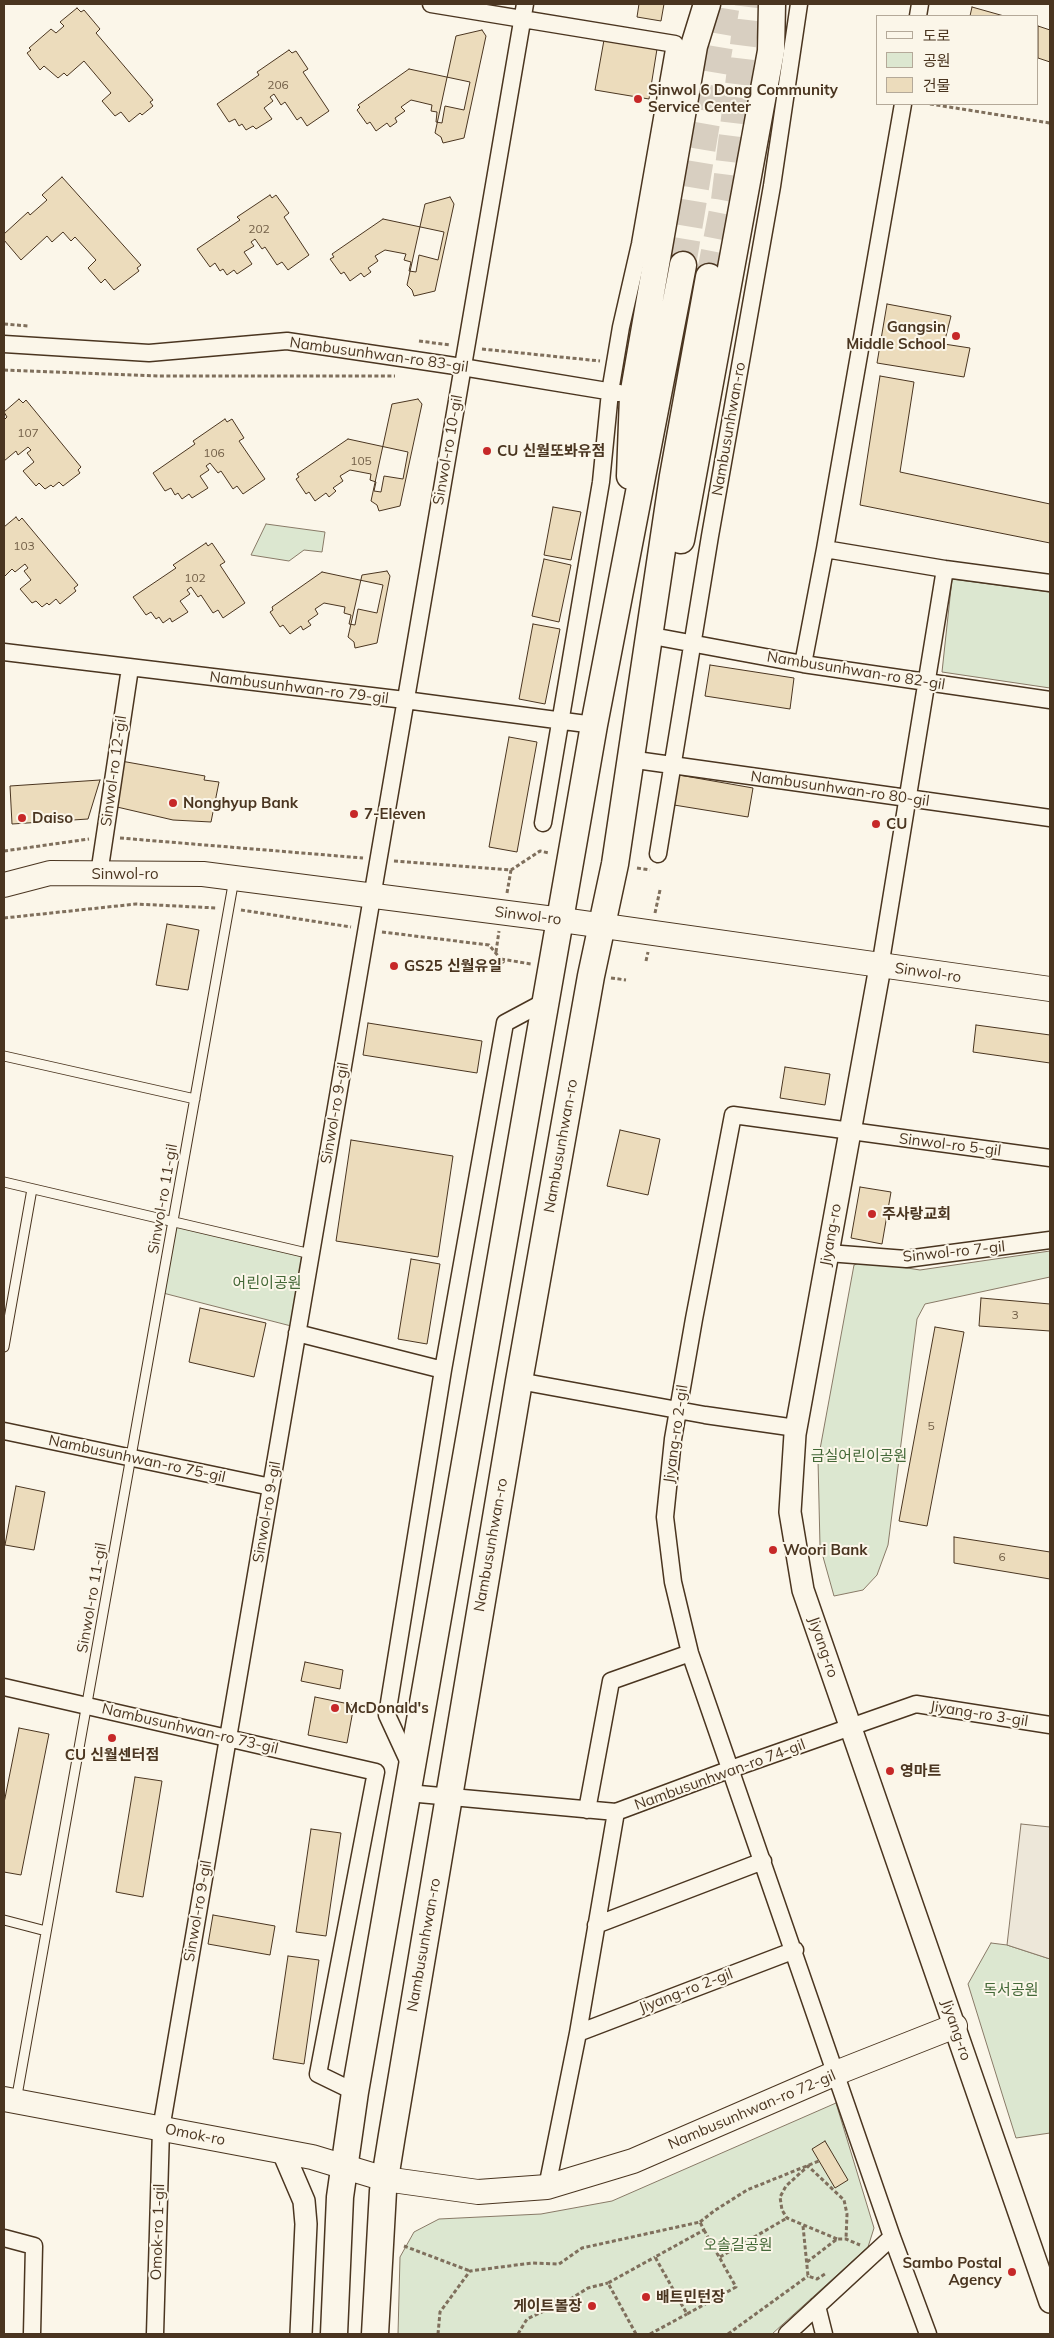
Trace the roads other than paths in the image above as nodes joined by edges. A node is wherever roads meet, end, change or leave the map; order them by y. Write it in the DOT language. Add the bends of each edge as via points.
graph roads {
  1 [pos="431,4"];
  2 [pos="707,4"];
  3 [pos="772,4"];
  4 [pos="799,4"];
  5 [pos="524,11"];
  6 [pos="903,105"];
  7 [pos="650,247"];
  8 [pos="683,265"];
  9 [pos="718,284"];
  10 [pos="752,296"];
  11 [pos="4,344"];
  12 [pos="462,367"];
  13 [pos="622,394"];
  14 [pos="825,549"];
  15 [pos="627,559"];
  16 [pos="945,569"];
  17 [pos="1050,583"];
  18 [pos="663,638"];
  19 [pos="692,643"];
  20 [pos="4,652"];
  21 [pos="803,664"];
  22 [pos="130,668"];
  23 [pos="926,683"];
  24 [pos="406,700"];
  25 [pos="1050,700"];
  26 [pos="560,721"];
  27 [pos="594,725"];
  28 [pos="629,759"];
  29 [pos="672,765"];
  30 [pos="908,798"];
  31 [pos="1050,818"];
  32 [pos="543,823"];
  33 [pos="658,854"];
  34 [pos="99,874"];
  35 [pos="234,878"];
  36 [pos="4,884"];
  37 [pos="372,896"];
  38 [pos="562,920"];
  39 [pos="602,926"];
  40 [pos="880,967"];
  41 [pos="1050,989"];
  42 [pos="548,1000"];
  43 [pos="4,1056"];
  44 [pos="195,1099"];
  45 [pos="850,1132"];
  46 [pos="1050,1158"];
  47 [pos="4,1182"];
  48 [pos="32,1189"];
  49 [pos="173,1221"];
  50 [pos="1050,1240"];
  51 [pos="828,1253"];
  52 [pos="310,1254"];
  53 [pos="297,1333"];
  54 [pos="4,1347"];
  55 [pos="443,1370"];
  56 [pos="519,1381"];
  57 [pos="678,1409"];
  58 [pos="796,1428"];
  59 [pos="4,1431"];
  60 [pos="131,1458"];
  61 [pos="271,1487"];
  62 [pos="690,1653"];
  63 [pos="4,1687"];
  64 [pos="86,1706"];
  65 [pos="1050,1725"];
  66 [pos="851,1728"];
  67 [pos="228,1737"];
  68 [pos="731,1769"];
  69 [pos="410,1781"];
  70 [pos="449,1796"];
  71 [pos="587,1810"];
  72 [pos="616,1812"];
  73 [pos="763,1861"];
  74 [pos="4,1920"];
  75 [pos="596,1925"];
  76 [pos="46,1931"];
  77 [pos="795,1950"];
  78 [pos="955,2026"];
  79 [pos="578,2032"];
  80 [pos="836,2073"];
  81 [pos="355,2092"];
  82 [pos="10,2100"];
  83 [pos="161,2129"];
  84 [pos="283,2152"];
  85 [pos="345,2169"];
  86 [pos="385,2179"];
  87 [pos="547,2187"];
  88 [pos="892,2237"];
  89 [pos="4,2238"];
  90 [pos="1050,2302"];
  91 [pos="817,2306"];
  92 [pos="32,2334"];
  93 [pos="155,2334"];
  94 [pos="300,2334"];
  95 [pos="334,2334"];
  96 [pos="374,2334"];
  97 [pos="786,2334"];
  98 [pos="824,2334"];
  99 [pos="928,2334"];
  1 -- 5 [label="street"];
  2 -- 7 [label="main road" via="694,46"];
  3 -- 9 [label="main road, Nambusunhwan-ro" via="771,51"];
  4 -- 10 [label="street, Nambusunhwan-ro" via="788,90"];
  5 -- 7 [label="street" via="675,44"];
  5 -- 12 [label="street, Sinwol-ro 10-gil"];
  6 -- 14 [label="street"];
  7 -- 13 [label="main road"];
  8 -- 15 [label="main road"];
  9 -- 10 [label="street"];
  9 -- 18 [label="main road, Nambusunhwan-ro"];
  9 -- 28 [label="main road, Nambusunhwan-ro" via="673,476"];
  10 -- 19 [label="street, Nambusunhwan-ro"];
  11 -- 12 [label="street, Nambusunhwan-ro 83-gil" via="149,353 286,341"];
  12 -- 13 [label="street, Nambusunhwan-ro 83-gil"];
  12 -- 24 [label="street, Sinwol-ro 10-gil"];
  13 -- 15 [label="main road"];
  13 -- 26 [label="street" via="601,482"];
  14 -- 16 [label="street"];
  14 -- 21 [label="street"];
  15 -- 27 [label="main road"];
  16 -- 17 [label="street"];
  16 -- 23 [label="street"];
  18 -- 19 [label="street, Nambusunhwan-ro 82-gil"];
  18 -- 28 [label="main road, Nambusunhwan-ro"];
  19 -- 21 [label="street, Nambusunhwan-ro 82-gil"];
  19 -- 29 [label="street, Nambusunhwan-ro"];
  20 -- 22 [label="street, Nambusunhwan-ro 79-gil"];
  21 -- 23 [label="street, Nambusunhwan-ro 82-gil"];
  22 -- 24 [label="street, Nambusunhwan-ro 79-gil"];
  22 -- 34 [label="street, Sinwol-ro 12-gil"];
  23 -- 25 [label="street, Nambusunhwan-ro 82-gil"];
  23 -- 30 [label="street"];
  24 -- 26 [label="street, Nambusunhwan-ro 79-gil"];
  24 -- 37 [label="street, Sinwol-ro 10-gil"];
  26 -- 27 [label="street, Nambusunhwan-ro 79-gil"];
  26 -- 32 [label="street"];
  27 -- 38 [label="main road"];
  28 -- 29 [label="street, Nambusunhwan-ro 80-gil"];
  28 -- 39 [label="main road, Nambusunhwan-ro"];
  29 -- 30 [label="street, Nambusunhwan-ro 80-gil"];
  29 -- 33 [label="street, Nambusunhwan-ro"];
  30 -- 31 [label="street, Nambusunhwan-ro 80-gil"];
  30 -- 40 [label="street"];
  34 -- 35 [label="main road, Sinwol-ro" via="203,874"];
  34 -- 36 [label="main road, Sinwol-ro" via="50,873"];
  35 -- 37 [label="main road, Sinwol-ro"];
  35 -- 44 [label="lane, Sinwol-ro 11-gil"];
  37 -- 38 [label="main road, Sinwol-ro"];
  37 -- 52 [label="street, Sinwol-ro 9-gil"];
  38 -- 39 [label="main road, Sinwol-ro"];
  38 -- 42 [label="main road"];
  39 -- 40 [label="main road, Sinwol-ro"];
  39 -- 56 [label="main road, Nambusunhwan-ro"];
  40 -- 41 [label="main road, Sinwol-ro"];
  40 -- 45 [label="street, Jiyang-ro"];
  42 -- 55 [label="street" via="505,1023"];
  42 -- 69 [label="main road"];
  43 -- 44 [label="lane"];
  44 -- 49 [label="lane, Sinwol-ro 11-gil"];
  45 -- 46 [label="street, Sinwol-ro 5-gil"];
  45 -- 51 [label="street, Jiyang-ro"];
  45 -- 57 [label="street, Jiyang-ro 2-gil" via="733,1115"];
  47 -- 48 [label="lane"];
  48 -- 49 [label="lane"];
  48 -- 54 [label="lane"];
  49 -- 52 [label="lane"];
  49 -- 60 [label="lane, Sinwol-ro 11-gil"];
  50 -- 51 [label="street, Sinwol-ro 7-gil" via="906,1259"];
  51 -- 58 [label="street, Jiyang-ro"];
  52 -- 53 [label="street, Sinwol-ro 9-gil"];
  53 -- 55 [label="street"];
  53 -- 61 [label="street, Sinwol-ro 9-gil"];
  55 -- 69 [label="street" via="387,1714"];
  56 -- 57 [label="street"];
  56 -- 70 [label="main road, Nambusunhwan-ro"];
  57 -- 58 [label="street"];
  57 -- 62 [label="street, Jiyang-ro 2-gil" via="665,1517 673,1582"];
  58 -- 66 [label="street, Jiyang-ro" via="790,1512 803,1590"];
  59 -- 60 [label="street, Nambusunhwan-ro 75-gil"];
  60 -- 61 [label="street, Nambusunhwan-ro 75-gil"];
  60 -- 64 [label="lane, Sinwol-ro 11-gil"];
  61 -- 67 [label="street, Sinwol-ro 9-gil"];
  62 -- 68 [label="street, Jiyang-ro 2-gil"];
  62 -- 71 [label="street" via="611,1681"];
  63 -- 64 [label="street, Nambusunhwan-ro 73-gil"];
  64 -- 67 [label="street, Nambusunhwan-ro 73-gil"];
  64 -- 76 [label="lane, Sinwol-ro 11-gil"];
  65 -- 66 [label="street, Jiyang-ro 3-gil" via="916,1704"];
  66 -- 68 [label="street, Nambusunhwan-ro 74-gil"];
  66 -- 78 [label="street, Jiyang-ro"];
  67 -- 81 [label="street, Nambusunhwan-ro 73-gil" via="376,1772 318,2074"];
  67 -- 83 [label="street, Sinwol-ro 9-gil"];
  68 -- 72 [label="street, Nambusunhwan-ro 74-gil"];
  68 -- 73 [label="street, Jiyang-ro 2-gil"];
  69 -- 70 [label="street, Nambusunhwan-ro 74-gil"];
  69 -- 81 [label="main road"];
  70 -- 71 [label="street, Nambusunhwan-ro 74-gil"];
  70 -- 86 [label="main road, Nambusunhwan-ro"];
  71 -- 72 [label="street, Nambusunhwan-ro 74-gil"];
  72 -- 75 [label="street"];
  73 -- 75 [label="street"];
  73 -- 77 [label="street, Jiyang-ro 2-gil"];
  74 -- 76 [label="lane"];
  75 -- 79 [label="street"];
  76 -- 82 [label="lane, Sinwol-ro 11-gil"];
  77 -- 79 [label="street, Jiyang-ro 2-gil"];
  77 -- 80 [label="street, Jiyang-ro 2-gil"];
  78 -- 80 [label="main road, Nambusunhwan-ro 72-gil"];
  78 -- 90 [label="street, Jiyang-ro"];
  79 -- 87 [label="street"];
  80 -- 87 [label="main road, Nambusunhwan-ro 72-gil" via="632,2161"];
  80 -- 88 [label="street, Jiyang-ro 2-gil"];
  81 -- 85 [label="main road"];
  82 -- 83 [label="main road, Omok-ro"];
  83 -- 84 [label="main road, Omok-ro"];
  83 -- 93 [label="street, Omok-ro 1-gil"];
  84 -- 85 [label="main road, Omok-ro" via="312,2157"];
  84 -- 94 [label="street" via="304,2201 306,2224"];
  85 -- 86 [label="main road, Omok-ro"];
  85 -- 95 [label="main road" via="340,2197"];
  86 -- 87 [label="main road, Nambusunhwan-ro 72-gil" via="478,2192"];
  86 -- 96 [label="main road, Nambusunhwan-ro"];
  88 -- 91 [label="street"];
  88 -- 99 [label="street, Jiyang-ro 2-gil"];
  89 -- 92 [label="street" via="34,2246"];
  91 -- 97 [label="street"];
  91 -- 98 [label="street"];
}
